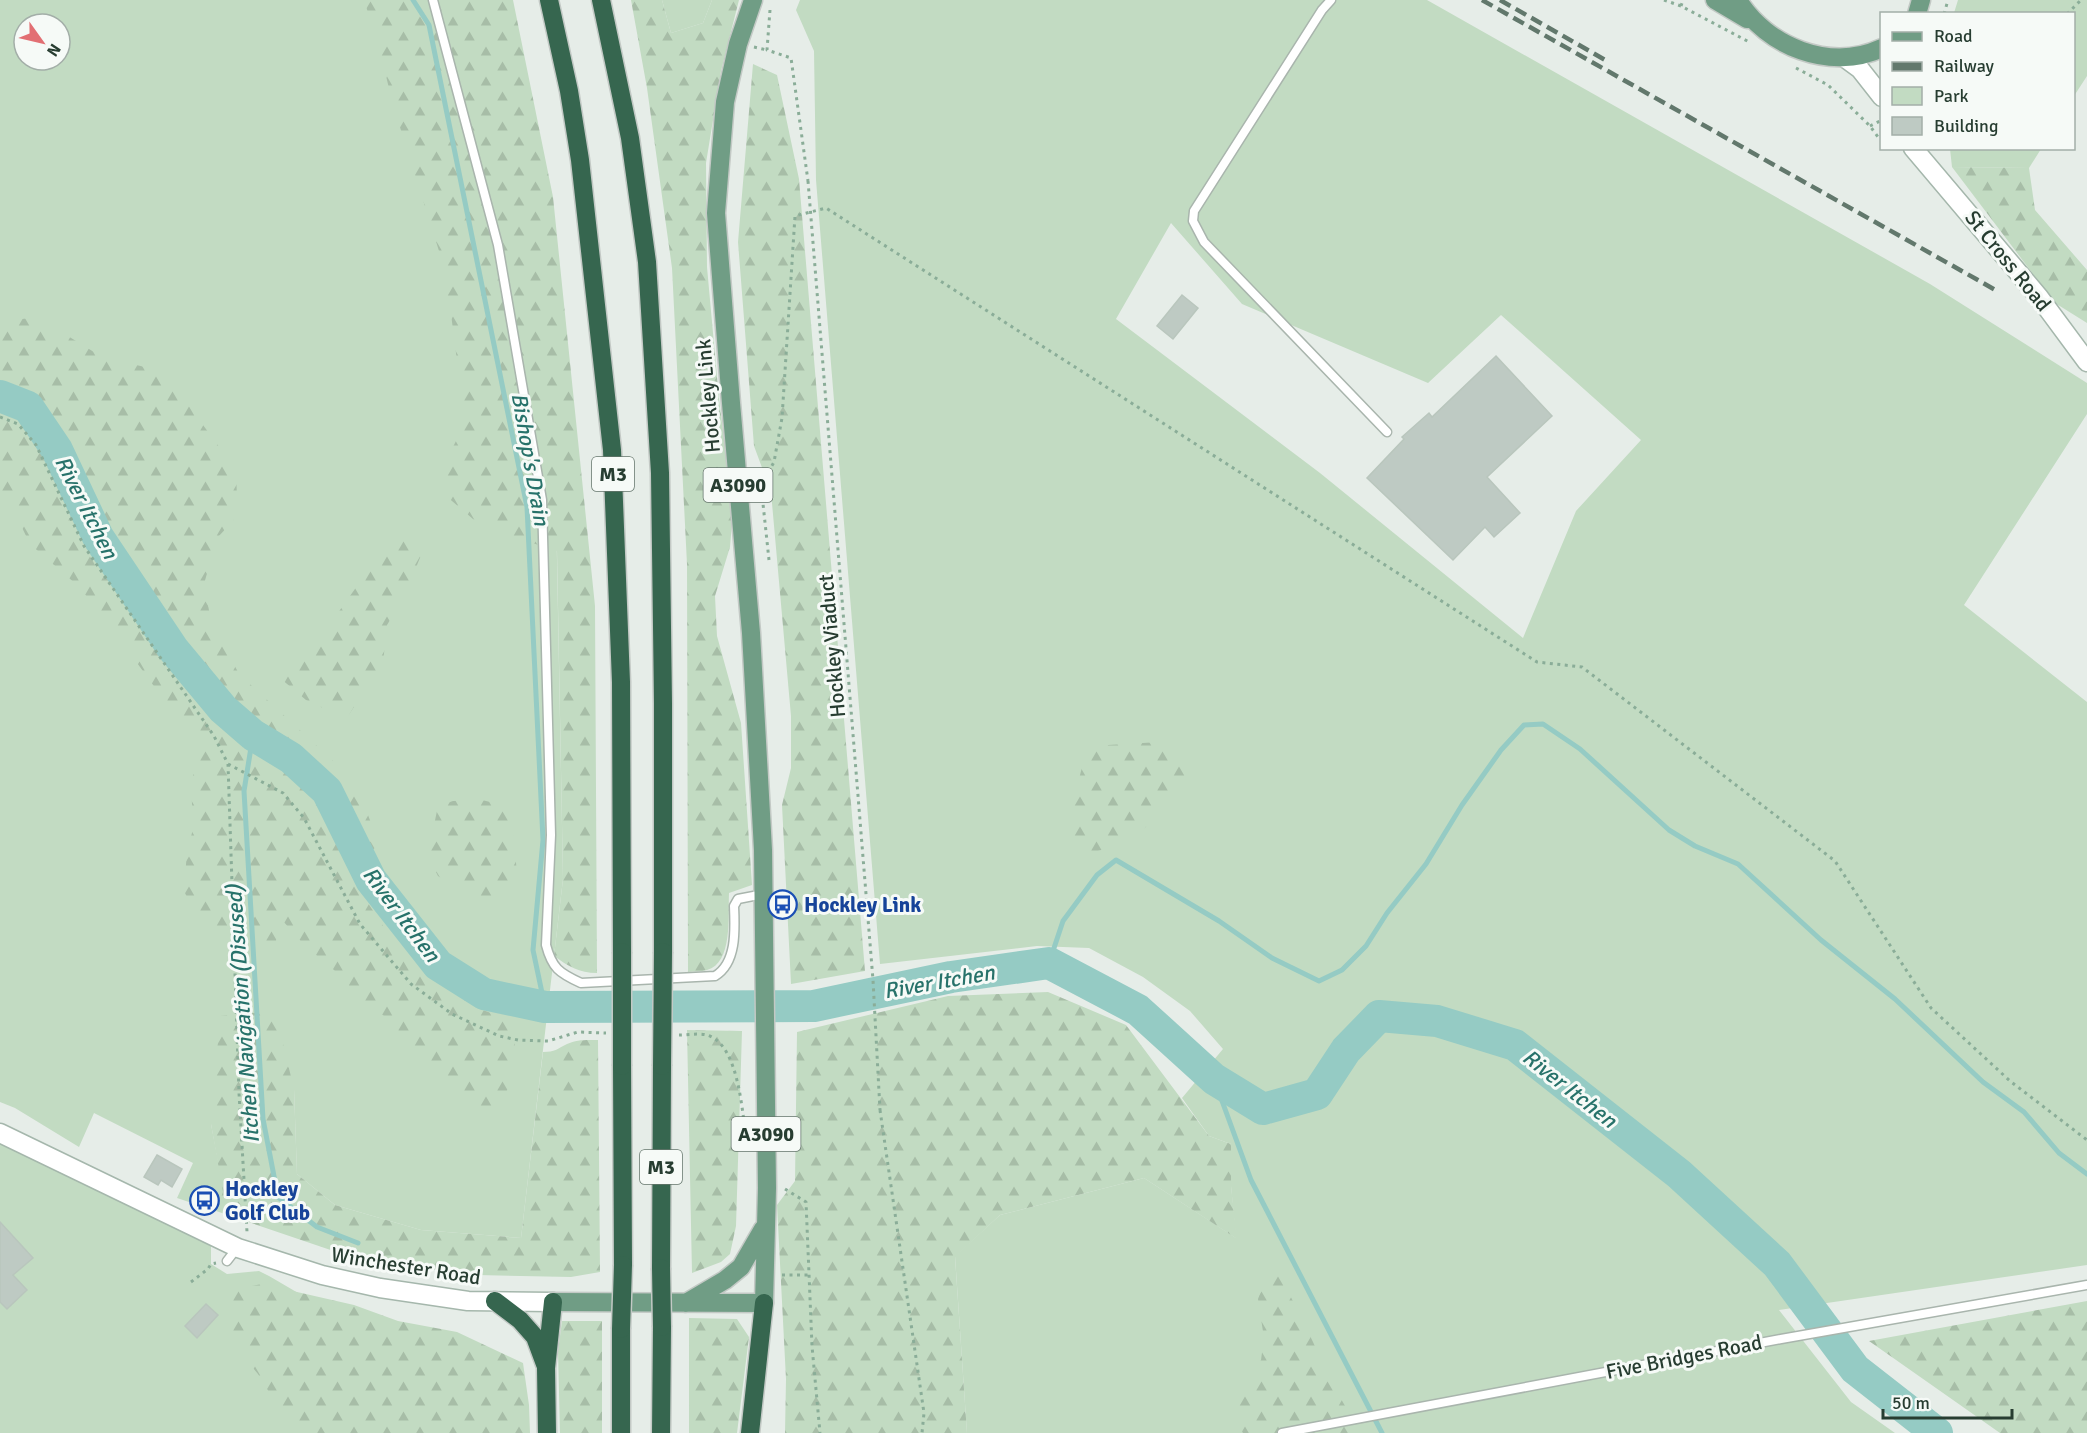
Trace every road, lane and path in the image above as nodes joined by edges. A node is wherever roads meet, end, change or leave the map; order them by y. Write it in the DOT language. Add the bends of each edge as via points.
graph roads {
  1 [pos="433,0"];
  2 [pos="549,0"];
  3 [pos="602,0"];
  4 [pos="753,0"];
  5 [pos="1331,0"];
  6 [pos="1664,0"];
  7 [pos="1683,0"];
  8 [pos="1715,0"];
  9 [pos="1738,0"];
  10 [pos="2081,0"];
  11 [pos="771,6"];
  12 [pos="2069,12"];
  13 [pos="1764,30"];
  14 [pos="1880,48"];
  15 [pos="1845,58"];
  16 [pos="1880,96"];
  17 [pos="1880,121"];
  18 [pos="1880,138"];
  19 [pos="1925,156"];
  20 [pos="2087,362"];
  21 [pos="0,417"];
  22 [pos="1387,432"];
  23 [pos="769,560"];
  24 [pos="228,764"];
  25 [pos="764,894"];
  26 [pos="613,1033"];
  27 [pos="672,1034"];
  28 [pos="0,1133"];
  29 [pos="2087,1140"];
  30 [pos="747,1144"];
  31 [pos="783,1188"];
  32 [pos="766,1224"];
  33 [pos="248,1230"];
  34 [pos="232,1255"];
  35 [pos="779,1275"];
  36 [pos="810,1275"];
  37 [pos="191,1282"];
  38 [pos="2087,1285"];
  39 [pos="495,1301"];
  40 [pos="554,1302"];
  41 [pos="764,1303"];
  42 [pos="684,1304"];
  43 [pos="546,1368"];
  44 [pos="547,1433"];
  45 [pos="621,1433"];
  46 [pos="661,1433"];
  47 [pos="750,1433"];
  48 [pos="820,1433"];
  49 [pos="922,1433"];
  50 [pos="1282,1433"];
  1 -- 25 [label="lane" via="498,245 542,500 550,835 546,945 550,962 565,976 581,983 716,976 724,972 729,961 735,902"];
  2 -- 45 [label="highway, M3, bridge" via="580,160 612,450 621,682"];
  3 -- 46 [label="highway, M3, bridge" via="630,138 647,262 660,472"];
  4 -- 25 [label="main road, Hockley Link / A3090" via="725,102 716,213 751,633"];
  5 -- 22 [label="lane" via="1194,211 1193,221 1204,242"];
  6 -- 7 [label="path" via="1681,6"];
  8 -- 13 [label="main road"];
  9 -- 13 [label="main road"];
  10 -- 12 [label="path"];
  11 -- 49 [label="path, Hockley Viaduct, bridge" via="767,50 791,58 808,181 880,1110 924,1413"];
  13 -- 15 [label="main road" via="1813,56"];
  14 -- 15 [label="main road"];
  15 -- 16 [label="main road" via="1860,69"];
  17 -- 18 [label="path" via="1870,126"];
  19 -- 20 [label="main road, St Cross Road"];
  21 -- 24 [label="path" via="18,424 36,445 84,546 214,736"];
  23 -- 29 [label="path" via="761,485 774,462 782,418 795,216 826,208 1537,662 1582,667 1835,861 1931,1008 2010,1081"];
  24 -- 26 [label="path" via="284,793 304,818 360,924 411,984 452,1014 499,1036 518,1040 548,1041 578,1032"];
  24 -- 33 [label="path" via="239,1093"];
  25 -- 32 [label="main road, Hockley Link / A3090"];
  27 -- 30 [label="path" via="708,1035 725,1049 735,1067"];
  28 -- 34 [label="main road, Winchester Road" via="122,1190"];
  31 -- 36 [label="path" via="806,1202"];
  32 -- 41 [label="main road, Hockley Link / A3090"];
  32 -- 42 [label="main road, Hockley Link / A3090" via="741,1267"];
  34 -- 37 [label="path" via="211,1264"];
  34 -- 39 [label="main road, Winchester Road" via="380,1288 468,1301"];
  35 -- 36 [label="path"];
  36 -- 48 [label="path"];
  38 -- 50 [label="lane, Five Bridges Road"];
  39 -- 40 [label="main road, Winchester Road"];
  39 -- 43 [label="highway" via="535,1337"];
  40 -- 42 [label="main road, Winchester Road"];
  40 -- 43 [label="highway"];
  41 -- 42 [label="main road, Winchester Road"];
  41 -- 47 [label="highway"];
  43 -- 44 [label="highway"];
}
